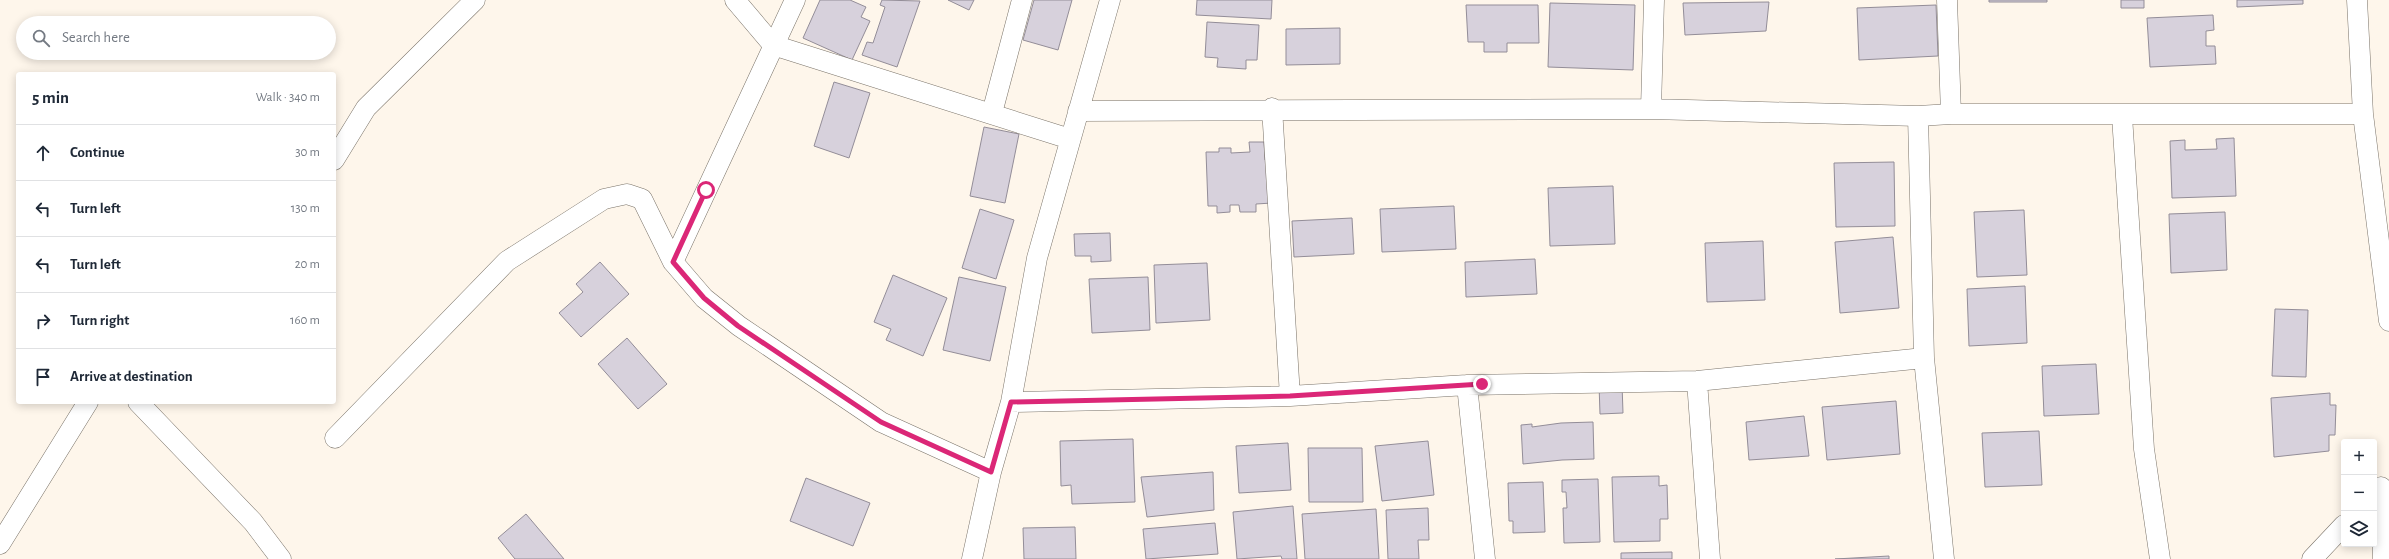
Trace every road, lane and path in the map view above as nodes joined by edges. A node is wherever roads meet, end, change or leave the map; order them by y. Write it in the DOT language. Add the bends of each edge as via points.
graph roads {
  1 [pos="475,0"];
  2 [pos="734,0"];
  3 [pos="795,0"];
  4 [pos="1022,0"];
  5 [pos="1110,0"];
  6 [pos="1654,0"];
  7 [pos="1947,0"];
  8 [pos="2358,0"];
  9 [pos="773,45"];
  10 [pos="1272,108"];
  11 [pos="1650,109"];
  12 [pos="1078,111"];
  13 [pos="992,113"];
  14 [pos="1951,114"];
  15 [pos="2363,114"];
  16 [pos="1918,116"];
  17 [pos="2122,116"];
  18 [pos="1070,139"];
  19 [pos="336,157"];
  20 [pos="673,262"];
  21 [pos="2389,321"];
  22 [pos="1924,358"];
  23 [pos="1697,381"];
  24 [pos="1467,384"];
  25 [pos="1290,396"];
  26 [pos="1011,402"];
  27 [pos="87,404"];
  28 [pos="140,404"];
  29 [pos="336,438"];
  30 [pos="991,472"];
  31 [pos="2381,486"];
  32 [pos="2341,528"];
  33 [pos="0,544"];
  34 [pos="280,559"];
  35 [pos="972,559"];
  36 [pos="1485,559"];
  37 [pos="1710,559"];
  38 [pos="1944,559"];
  39 [pos="2160,559"];
  40 [pos="2312,559"];
  41 [pos="2383,559"];
  1 -- 19 [label="street" via="366,108"];
  2 -- 9 [label="street"];
  3 -- 9 [label="street"];
  4 -- 13 [label="street"];
  5 -- 12 [label="street"];
  6 -- 11 [label="street"];
  7 -- 14 [label="street"];
  8 -- 15 [label="street"];
  9 -- 13 [label="street"];
  9 -- 20 [label="street"];
  10 -- 11 [label="street"];
  10 -- 12 [label="street"];
  10 -- 25 [label="street"];
  11 -- 16 [label="street"];
  12 -- 18 [label="street"];
  13 -- 18 [label="street"];
  14 -- 16 [label="street"];
  14 -- 17 [label="street"];
  15 -- 17 [label="street"];
  15 -- 21 [label="street"];
  16 -- 22 [label="street"];
  17 -- 39 [label="street" via="2144,449"];
  18 -- 26 [label="street" via="1036,258"];
  20 -- 29 [label="street" via="642,199 627,194 604,199 507,261"];
  20 -- 30 [label="street" via="704,298 738,326 881,422"];
  22 -- 23 [label="street"];
  22 -- 38 [label="street"];
  23 -- 24 [label="street"];
  23 -- 37 [label="street"];
  24 -- 25 [label="street"];
  24 -- 36 [label="street"];
  25 -- 26 [label="street"];
  26 -- 30 [label="street"];
  27 -- 33 [label="street"];
  28 -- 34 [label="street" via="253,522"];
  30 -- 35 [label="street"];
  31 -- 41 [label="street"];
  32 -- 40 [label="street"];
}
